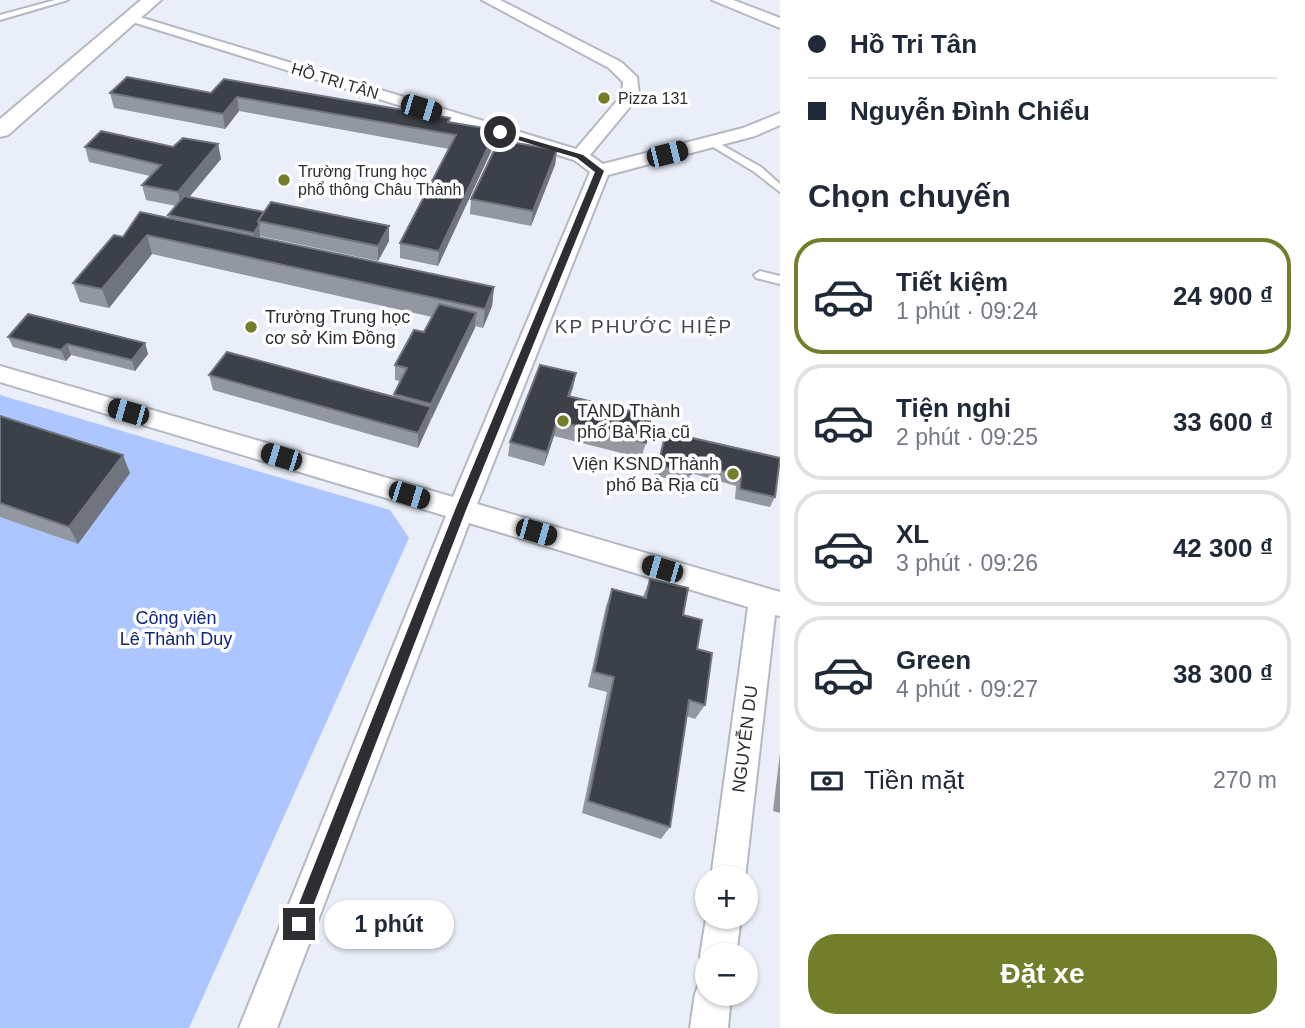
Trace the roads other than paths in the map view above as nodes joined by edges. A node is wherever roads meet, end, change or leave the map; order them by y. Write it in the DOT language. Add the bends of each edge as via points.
graph roads {
  1 [pos="64,0"];
  2 [pos="152,0"];
  3 [pos="489,0"];
  4 [pos="719,0"];
  5 [pos="0,18"];
  6 [pos="131,19"];
  7 [pos="778,23"];
  8 [pos="780,118"];
  9 [pos="0,131"];
  10 [pos="713,143"];
  11 [pos="590,164"];
  12 [pos="780,189"];
  13 [pos="760,275"];
  14 [pos="780,280"];
  15 [pos="0,374"];
  16 [pos="461,510"];
  17 [pos="772,601"];
  18 [pos="730,866"];
  19 [pos="712,1006"];
  20 [pos="258,1028"];
  21 [pos="709,1028"];
  1 -- 5 [label="lane"];
  2 -- 6 [label="street"];
  3 -- 11 [label="street" via="615,65 631,81 630,96"];
  4 -- 7 [label="street"];
  6 -- 9 [label="street"];
  6 -- 11 [label="street, HỒ TRI TÂN"];
  8 -- 10 [label="street"];
  10 -- 11 [label="street"];
  10 -- 12 [label="lane"];
  11 -- 16 [label="street"];
  13 -- 14 [label="lane"];
  15 -- 16 [label="street"];
  16 -- 17 [label="street"];
  16 -- 20 [label="street"];
  17 -- 18 [label="street, NGUYỄN DU"];
  19 -- 21 [label="street"];
}
